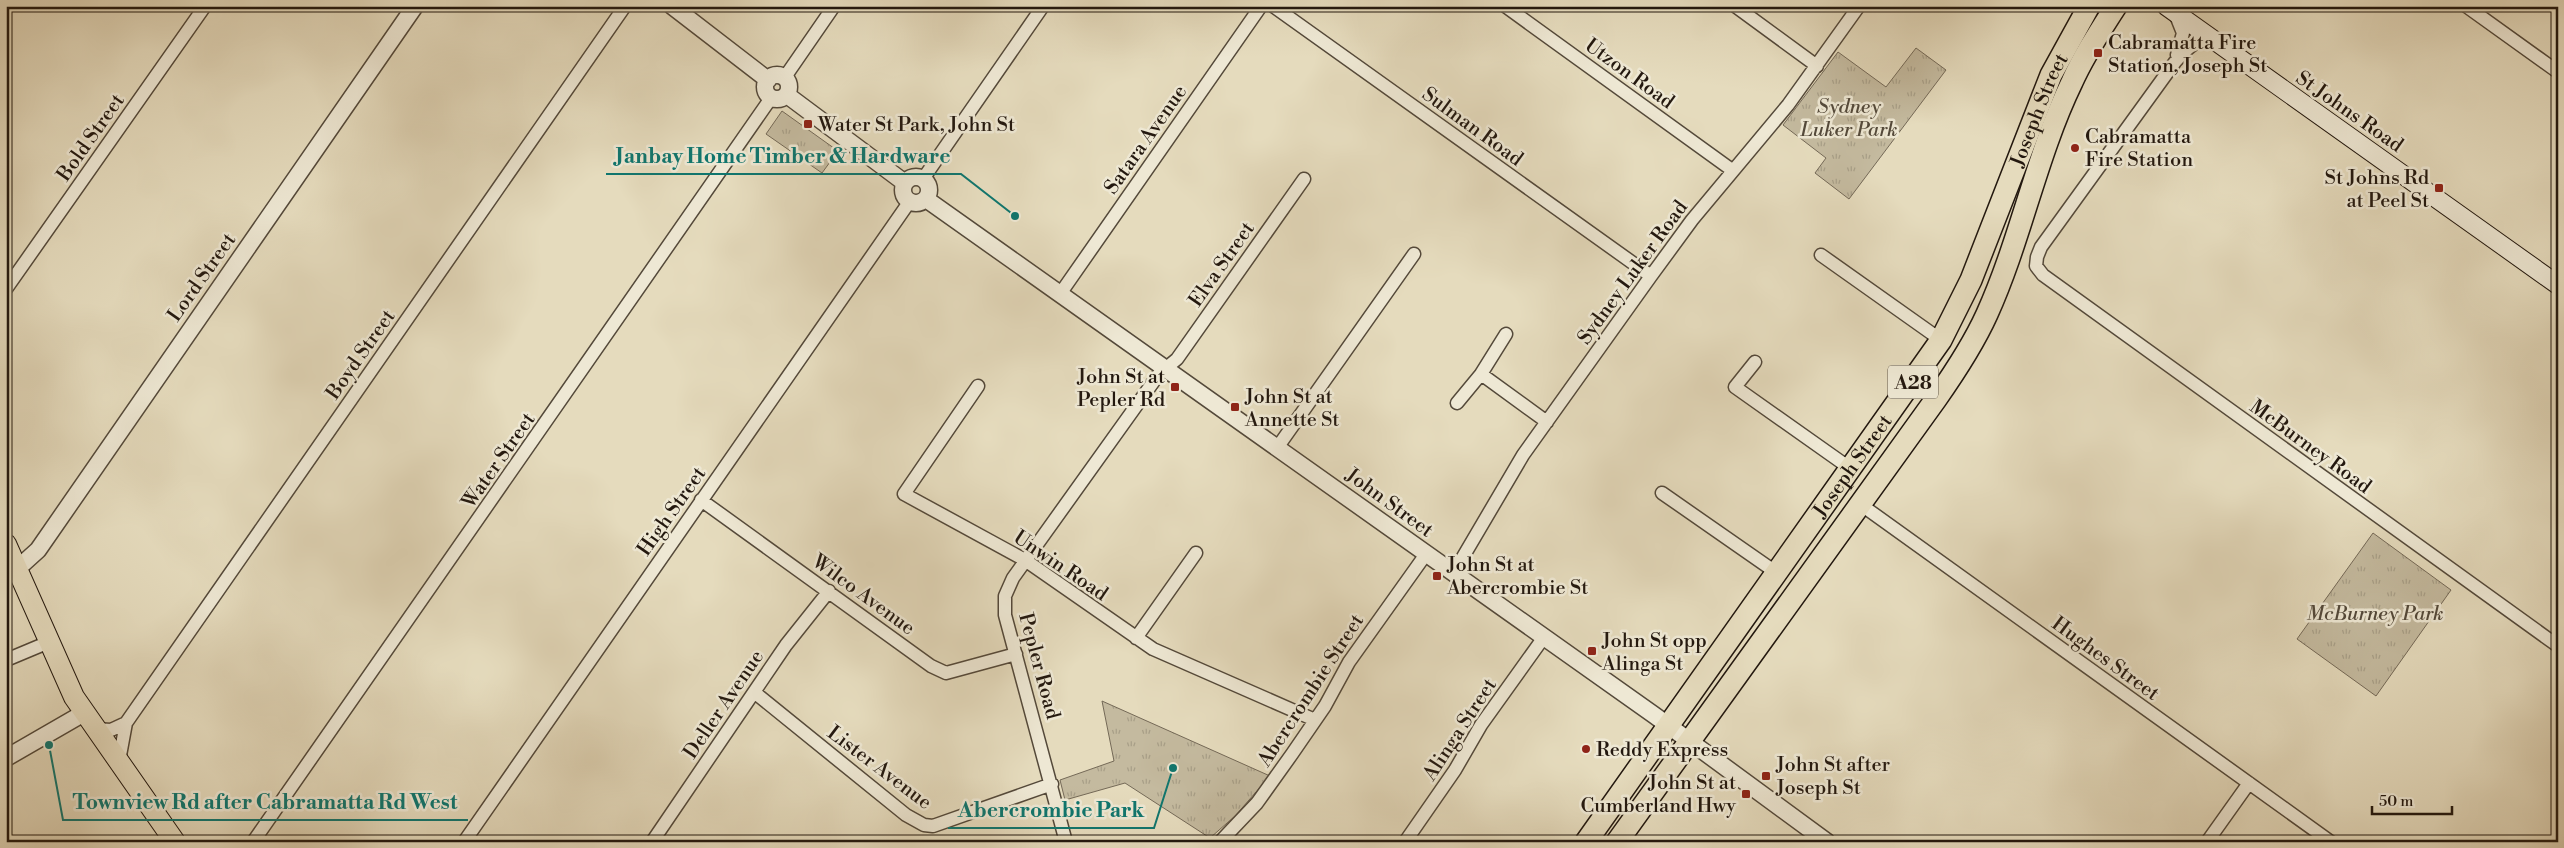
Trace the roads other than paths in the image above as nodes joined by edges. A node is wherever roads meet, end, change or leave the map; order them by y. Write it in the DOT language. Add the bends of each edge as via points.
graph roads {
  1 [pos="205,6"];
  2 [pos="415,6"];
  3 [pos="625,6"];
  4 [pos="672,6"];
  5 [pos="834,6"];
  6 [pos="1043,6"];
  7 [pos="1261,6"];
  8 [pos="1274,6"];
  9 [pos="1505,6"];
  10 [pos="1735,6"];
  11 [pos="1859,6"];
  12 [pos="2089,6"];
  13 [pos="2116,6"];
  14 [pos="2466,6"];
  15 [pos="2171,9"];
  16 [pos="2210,38"];
  17 [pos="2174,62"];
  18 [pos="1817,66"];
  19 [pos="2558,72"];
  20 [pos="785,78"];
  21 [pos="768,80"];
  22 [pos="779,97"];
  23 [pos="1732,170"];
  24 [pos="923,179"];
  25 [pos="1304,179"];
  26 [pos="905,183"];
  27 [pos="926,199"];
  28 [pos="910,202"];
  29 [pos="1414,254"];
  30 [pos="1821,255"];
  31 [pos="1651,276"];
  32 [pos="2558,285"];
  33 [pos="6,289"];
  34 [pos="1060,294"];
  35 [pos="1506,334"];
  36 [pos="1941,340"];
  37 [pos="1755,362"];
  38 [pos="1166,368"];
  39 [pos="1481,374"];
  40 [pos="978,386"];
  41 [pos="1457,403"];
  42 [pos="1547,422"];
  43 [pos="1277,448"];
  44 [pos="1851,469"];
  45 [pos="1662,492"];
  46 [pos="701,500"];
  47 [pos="1860,504"];
  48 [pos="6,544"];
  49 [pos="1196,553"];
  50 [pos="1426,554"];
  51 [pos="1025,560"];
  52 [pos="17,569"];
  53 [pos="1778,573"];
  54 [pos="1453,574"];
  55 [pos="829,591"];
  56 [pos="1544,637"];
  57 [pos="1136,638"];
  58 [pos="49,642"];
  59 [pos="2558,646"];
  60 [pos="1016,654"];
  61 [pos="6,660"];
  62 [pos="754,692"];
  63 [pos="1315,720"];
  64 [pos="89,721"];
  65 [pos="126,723"];
  66 [pos="1669,725"];
  67 [pos="1689,740"];
  68 [pos="6,758"];
  69 [pos="118,762"];
  70 [pos="2249,783"];
  71 [pos="1052,784"];
  72 [pos="175,842"];
  73 [pos="253,842"];
  74 [pos="464,842"];
  75 [pos="652,842"];
  76 [pos="1066,842"];
  77 [pos="1220,842"];
  78 [pos="1405,842"];
  79 [pos="1586,842"];
  80 [pos="1617,842"];
  81 [pos="1827,842"];
  82 [pos="2207,842"];
  83 [pos="2331,842"];
  1 -- 33 [label="street, Bold Street"];
  2 -- 52 [label="street, Lord Street" via="38,550"];
  3 -- 65 [label="street, Boyd Street"];
  4 -- 21 [label="street"];
  5 -- 20 [label="street"];
  6 -- 24 [label="street"];
  7 -- 34 [label="street, Satara Avenue"];
  8 -- 31 [label="street, Sulman Road"];
  9 -- 23 [label="street, Utzon Road"];
  10 -- 18 [label="street"];
  11 -- 18 [label="street, Sydney Luker Road"];
  12 -- 36 [label="highway, Joseph Street / A28" via="2048,83 1971,280"];
  13 -- 47 [label="highway, Joseph Street / A28" via="2071,82 2008,262 1978,333 1956,371"];
  14 -- 19 [label="street"];
  15 -- 16 [label="main road, St Johns Road"];
  15 -- 17 [label="street" via="2182,32"];
  16 -- 17 [label="street" via="2186,49"];
  16 -- 32 [label="main road, St Johns Road"];
  17 -- 59 [label="street, McBurney Road" via="2041,247 2036,266"];
  18 -- 23 [label="street, Sydney Luker Road" via="1788,106"];
  20 -- 21 [label="street" via="777,75"];
  20 -- 22 [label="street" via="790,88"];
  21 -- 22 [label="street" via="765,90"];
  22 -- 26 [label="street"];
  22 -- 73 [label="street, Water Street"];
  23 -- 31 [label="street, Sydney Luker Road"];
  24 -- 26 [label="street" via="913,178"];
  24 -- 27 [label="street" via="929,187"];
  25 -- 38 [label="street, Elva Street" via="1177,358"];
  26 -- 28 [label="street" via="904,196"];
  27 -- 28 [label="street" via="920,203"];
  27 -- 34 [label="street, John Street"];
  28 -- 46 [label="street, High Street"];
  29 -- 43 [label="street"];
  30 -- 36 [label="street"];
  31 -- 42 [label="street, Sydney Luker Road"];
  34 -- 38 [label="street, John Street"];
  35 -- 39 [label="street"];
  36 -- 44 [label="highway, Joseph Street / A28"];
  37 -- 44 [label="street" via="1735,387"];
  38 -- 43 [label="street, John Street"];
  38 -- 51 [label="street, Pepler Road"];
  39 -- 41 [label="street"];
  39 -- 42 [label="street"];
  40 -- 51 [label="street, Unwin Road" via="904,494"];
  42 -- 54 [label="street, Sydney Luker Road" via="1497,496"];
  43 -- 50 [label="street, John Street"];
  44 -- 53 [label="highway, Joseph Street / A28"];
  45 -- 53 [label="street"];
  46 -- 55 [label="street, Wilco Avenue"];
  46 -- 74 [label="street, High Street"];
  47 -- 67 [label="highway, Joseph Street / A28"];
  47 -- 70 [label="street, Hughes Street"];
  48 -- 52 [label="main road"];
  49 -- 57 [label="street"];
  50 -- 54 [label="street, John Street"];
  50 -- 63 [label="street, Abercrombie Street" via="1349,662"];
  51 -- 57 [label="street, Unwin Road"];
  51 -- 60 [label="street, Pepler Road" via="1005,596 1005,615"];
  52 -- 58 [label="main road"];
  53 -- 66 [label="highway, Joseph Street / A28"];
  54 -- 56 [label="street, John Street"];
  55 -- 60 [label="street, Wilco Avenue" via="931,666 946,673"];
  55 -- 62 [label="street, Deller Avenue"];
  56 -- 66 [label="street, John Street"];
  56 -- 78 [label="street, Alinga Street" via="1481,725 1455,770"];
  57 -- 63 [label="street, Unwin Road"];
  58 -- 61 [label="street"];
  58 -- 64 [label="main road" via="72,693"];
  60 -- 71 [label="street, Pepler Road"];
  62 -- 71 [label="street, Lister Avenue" via="906,815 924,825 934,826"];
  62 -- 75 [label="street, Deller Avenue"];
  63 -- 77 [label="street, Abercrombie Street" via="1257,803"];
  64 -- 65 [label="street" via="111,730"];
  64 -- 68 [label="street"];
  64 -- 69 [label="main road"];
  65 -- 69 [label="street, Boyd Street"];
  66 -- 67 [label="street, John Street"];
  66 -- 79 [label="highway, Joseph Street / A28"];
  67 -- 80 [label="highway, Joseph Street / A28"];
  67 -- 81 [label="street, John Street"];
  69 -- 72 [label="main road"];
  70 -- 82 [label="street"];
  70 -- 83 [label="street, Hughes Street"];
  71 -- 76 [label="street, Pepler Road"];
}
